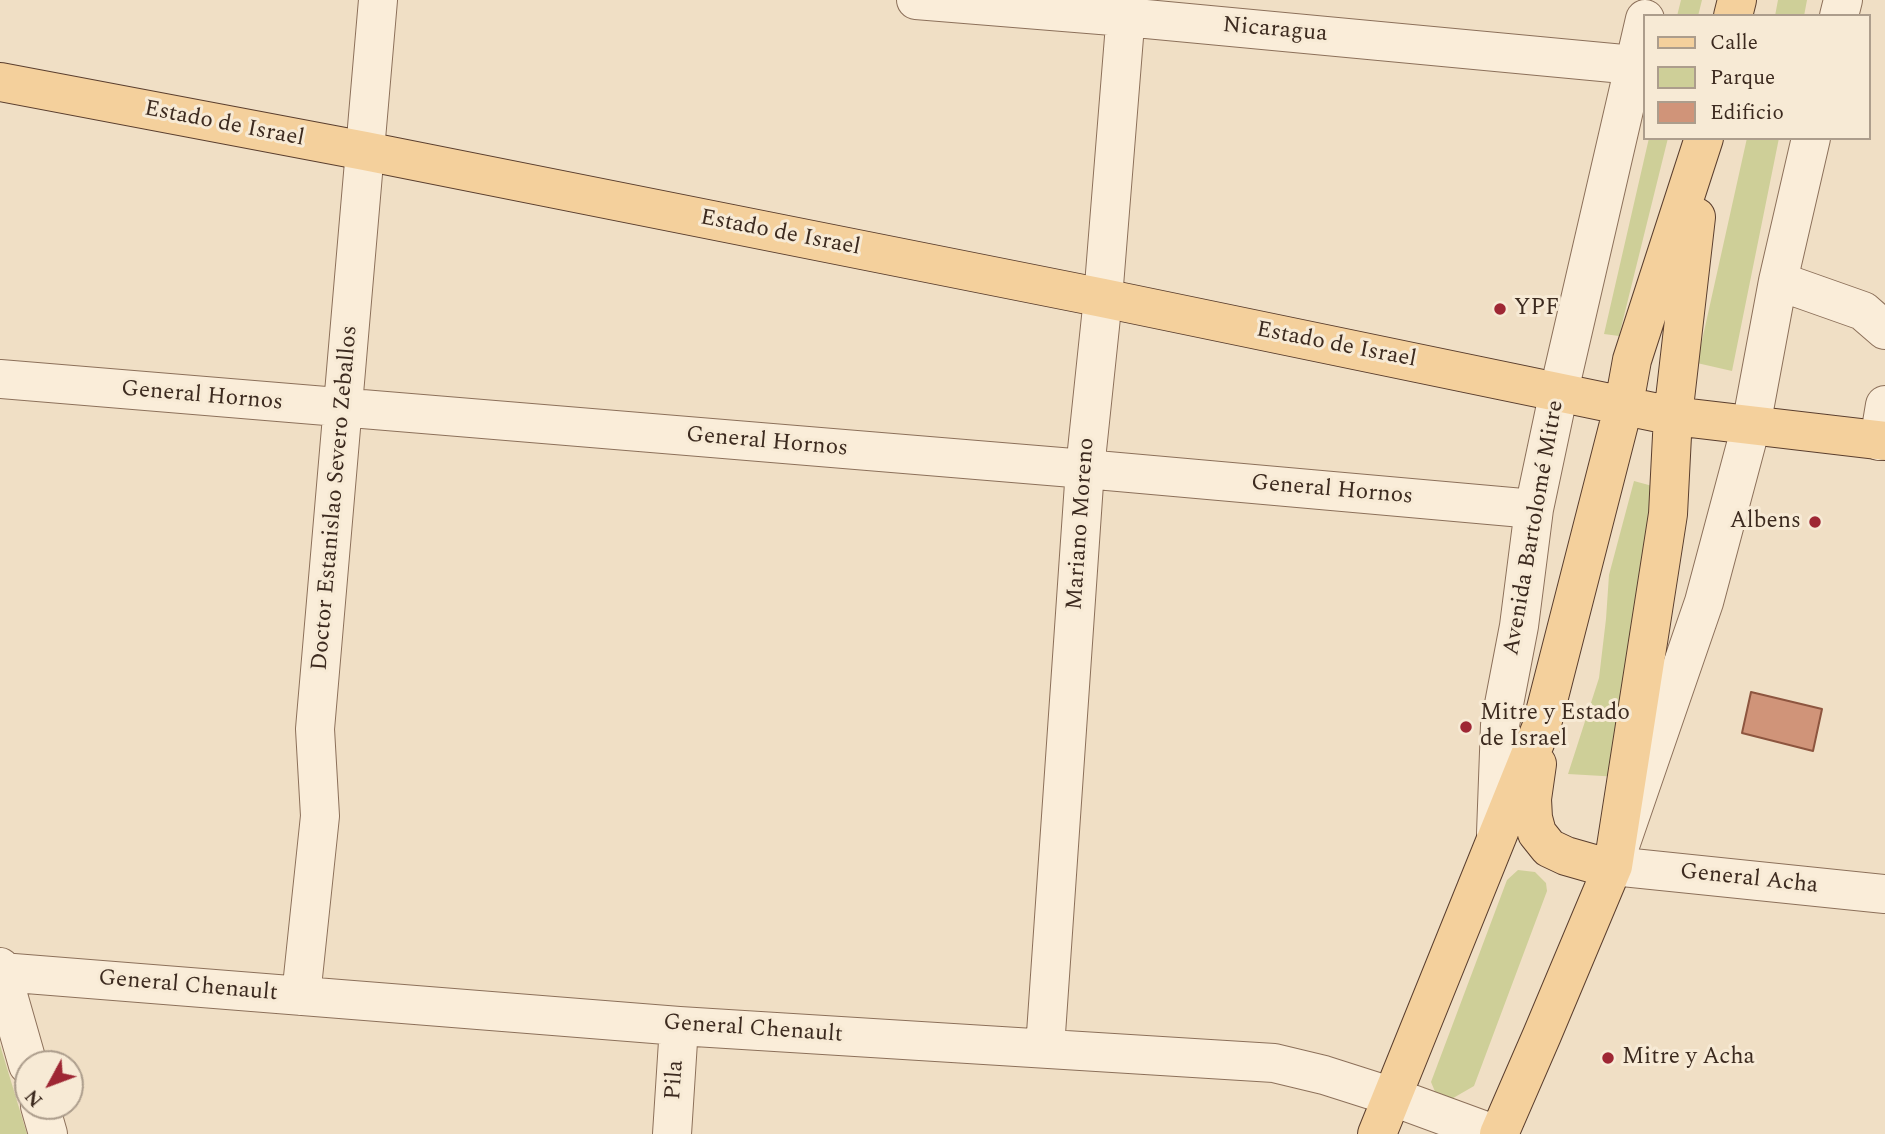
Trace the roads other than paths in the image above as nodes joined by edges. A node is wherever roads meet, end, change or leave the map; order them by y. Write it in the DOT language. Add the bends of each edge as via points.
graph roads {
  1 [pos="378,0"];
  2 [pos="916,0"];
  3 [pos="1126,9"];
  4 [pos="1644,26"];
  5 [pos="1634,65"];
  6 [pos="0,82"];
  7 [pos="1704,140"];
  8 [pos="1705,140"];
  9 [pos="1811,140"];
  10 [pos="365,151"];
  11 [pos="1777,281"];
  12 [pos="1104,298"];
  13 [pos="1885,330"];
  14 [pos="0,379"];
  15 [pos="1559,391"];
  16 [pos="1624,404"];
  17 [pos="344,409"];
  18 [pos="1672,415"];
  19 [pos="1751,426"];
  20 [pos="1883,429"];
  21 [pos="1085,469"];
  22 [pos="1534,509"];
  23 [pos="1541,728"];
  24 [pos="1496,835"];
  25 [pos="1613,866"];
  26 [pos="1885,894"];
  27 [pos="1,970"];
  28 [pos="301,996"];
  29 [pos="679,1026"];
  30 [pos="1045,1048"];
  31 [pos="24,1050"];
  32 [pos="1393,1097"];
  33 [pos="672,1134"];
  34 [pos="1377,1134"];
  35 [pos="1497,1134"];
  1 -- 10 [label="street, Doctor Estanislao Severo Zeballos"];
  2 -- 3 [label="street, Nicaragua"];
  3 -- 5 [label="street, Nicaragua"];
  3 -- 12 [label="street, Mariano Moreno"];
  4 -- 5 [label="street, Avenida Bartolomé Mitre"];
  5 -- 15 [label="street, Avenida Bartolomé Mitre"];
  6 -- 10 [label="main road, Estado de Israel"];
  7 -- 16 [label="main road, Avenida Bartolomé Mitre" via="1632,360"];
  8 -- 18 [label="main road, Avenida Bartolomé Mitre"];
  9 -- 11 [label="street, Avenida Bartolomé Mitre"];
  10 -- 12 [label="main road, Estado de Israel"];
  10 -- 17 [label="street, Doctor Estanislao Severo Zeballos"];
  11 -- 13 [label="street" via="1863,311"];
  11 -- 19 [label="street, Avenida Bartolomé Mitre"];
  12 -- 15 [label="main road, Estado de Israel"];
  12 -- 21 [label="street, Mariano Moreno"];
  14 -- 17 [label="street, General Hornos"];
  15 -- 16 [label="main road, Estado de Israel"];
  15 -- 22 [label="street, Avenida Bartolomé Mitre"];
  16 -- 18 [label="main road, Estado de Israel"];
  16 -- 23 [label="main road, Avenida Bartolomé Mitre"];
  17 -- 21 [label="street, General Hornos"];
  17 -- 28 [label="street, Doctor Estanislao Severo Zeballos" via="315,729 320,816"];
  18 -- 19 [label="main road, Estado de Israel"];
  18 -- 25 [label="main road, Avenida Bartolomé Mitre" via="1668,514"];
  19 -- 20 [label="main road, Estado de Israel"];
  19 -- 25 [label="street, Avenida Bartolomé Mitre" via="1704,602"];
  21 -- 22 [label="street, General Hornos"];
  21 -- 30 [label="street, Mariano Moreno"];
  22 -- 24 [label="street, Avenida Bartolomé Mitre" via="1500,724"];
  23 -- 24 [label="main road, Avenida Bartolomé Mitre"];
  23 -- 25 [label="main road" via="1532,799 1537,833 1549,848 1566,856"];
  24 -- 32 [label="main road, Avenida Bartolomé Mitre"];
  25 -- 26 [label="street, General Acha"];
  25 -- 35 [label="main road, Avenida Bartolomé Mitre"];
  27 -- 28 [label="street, General Chenault"];
  27 -- 31 [label="street"];
  28 -- 29 [label="street, General Chenault"];
  29 -- 30 [label="street, General Chenault"];
  29 -- 33 [label="street, Pila"];
  30 -- 32 [label="street, General Chenault" via="1274,1063"];
  32 -- 34 [label="main road, Avenida Bartolomé Mitre"];
  32 -- 35 [label="street, General Chenault"];
}
